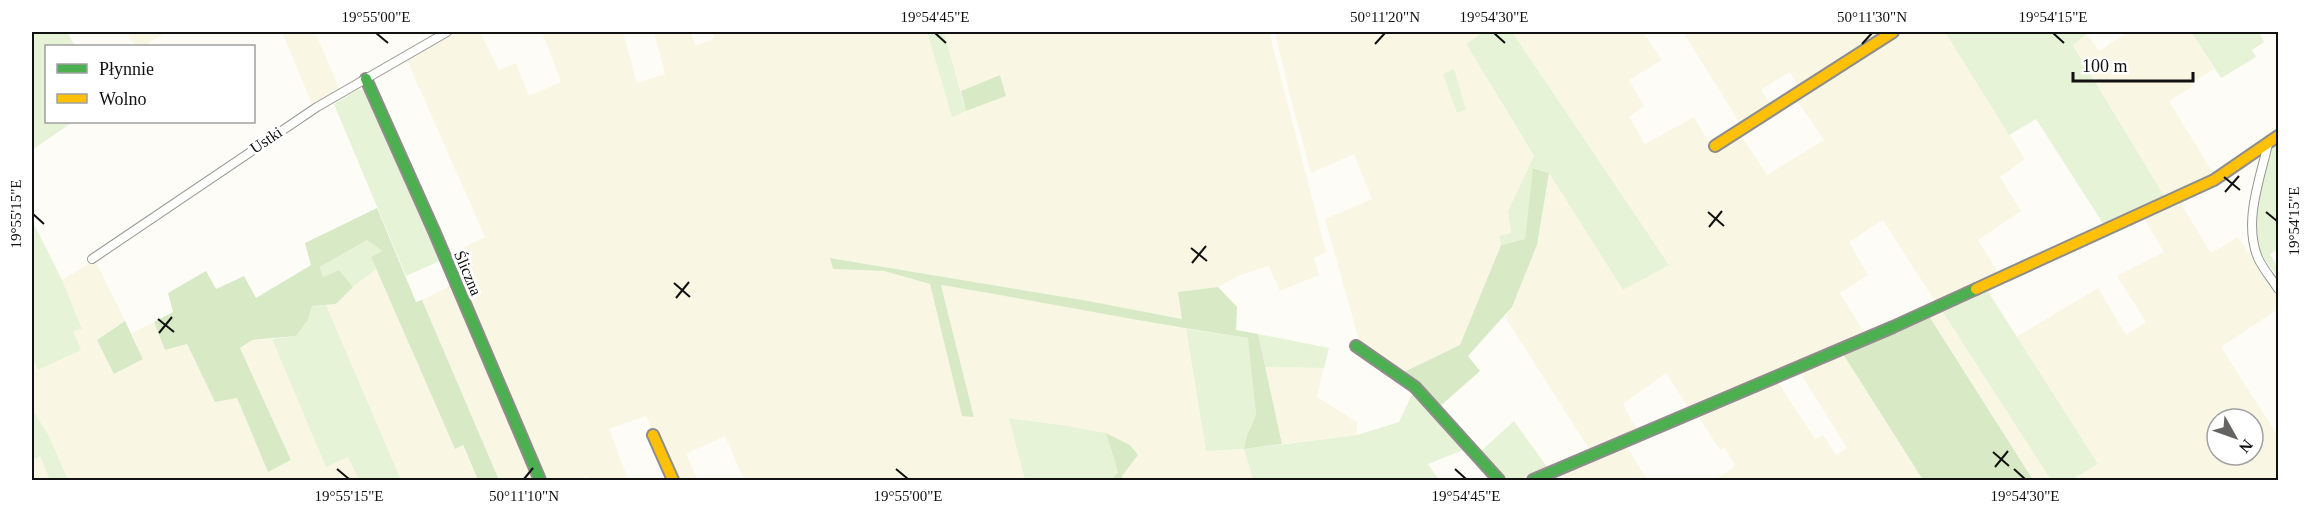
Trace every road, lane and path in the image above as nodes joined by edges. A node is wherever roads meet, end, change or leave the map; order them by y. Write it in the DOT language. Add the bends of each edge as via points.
graph roads {
  1 [pos="447,32"];
  2 [pos="1893,32"];
  3 [pos="366,79"];
  4 [pos="2278,136"];
  5 [pos="2268,144"];
  6 [pos="1714,146"];
  7 [pos="92,259"];
  8 [pos="2278,289"];
  9 [pos="1356,346"];
  10 [pos="653,435"];
  11 [pos="540,480"];
  12 [pos="673,480"];
  13 [pos="1499,480"];
  14 [pos="1533,480"];
  1 -- 3 [label="street, Ustki"];
  2 -- 6 [label="street"];
  3 -- 7 [label="street, Ustki" via="283,129"];
  3 -- 11 [label="street, Śliczna"];
  4 -- 5 [label="street"];
  5 -- 8 [label="street" via="2252,212 2254,246"];
  5 -- 14 [label="street" via="2214,180 1914,317"];
  9 -- 13 [label="street" via="1415,387"];
  10 -- 12 [label="street"];
}
